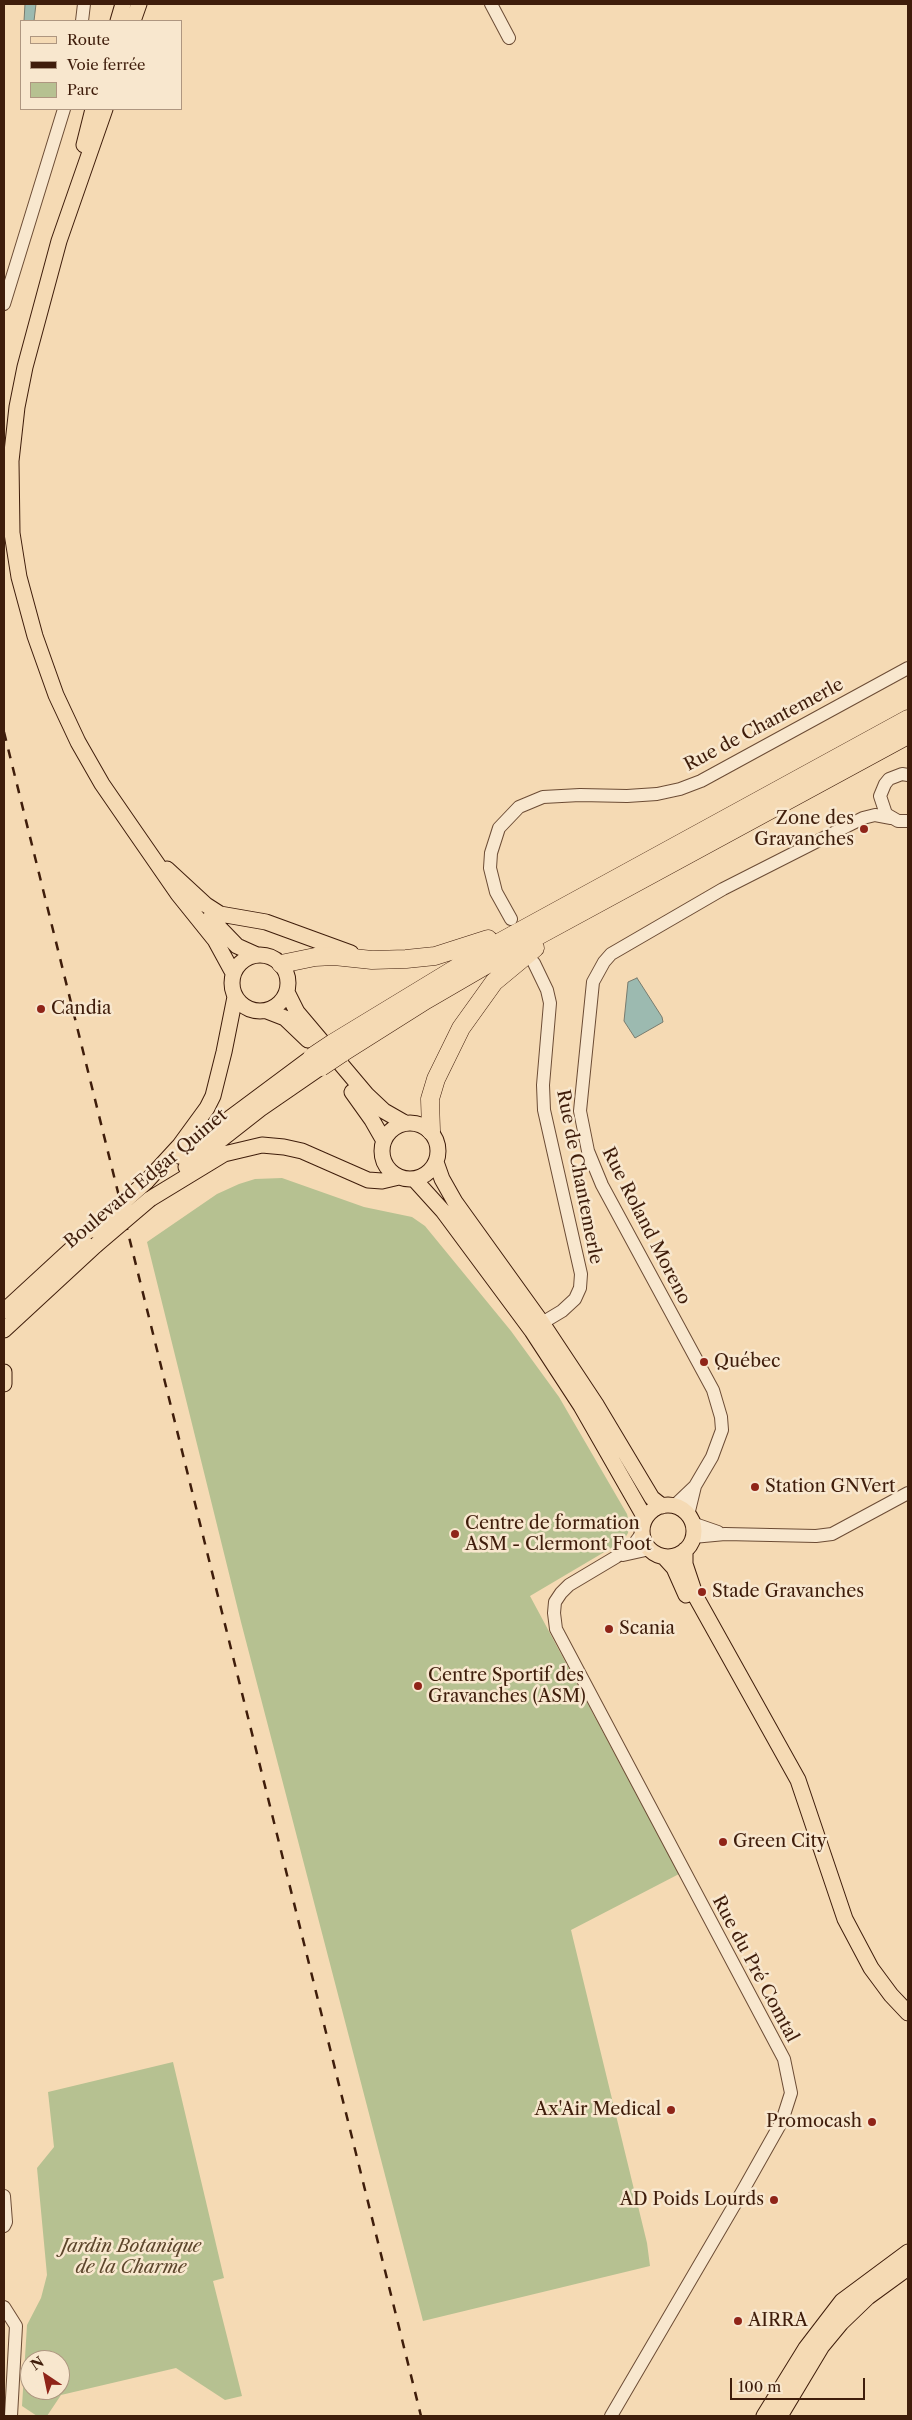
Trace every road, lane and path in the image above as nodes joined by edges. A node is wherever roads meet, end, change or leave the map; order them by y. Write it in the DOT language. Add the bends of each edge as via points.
graph roads {
  1 [pos="84,4"];
  2 [pos="123,4"];
  3 [pos="139,4"];
  4 [pos="491,4"];
  5 [pos="82,20"];
  6 [pos="118,20"];
  7 [pos="133,20"];
  8 [pos="509,38"];
  9 [pos="64,110"];
  10 [pos="94,110"];
  11 [pos="105,110"];
  12 [pos="59,241"];
  13 [pos="4,304"];
  14 [pos="908,668"];
  15 [pos="908,720"];
  16 [pos="908,735"];
  17 [pos="908,774"];
  18 [pos="880,796"];
  19 [pos="891,818"];
  20 [pos="908,821"];
  21 [pos="833,832"];
  22 [pos="154,858"];
  23 [pos="640,880"];
  24 [pos="547,916"];
  25 [pos="511,918"];
  26 [pos="257,955"];
  27 [pos="372,960"];
  28 [pos="534,963"];
  29 [pos="281,964"];
  30 [pos="233,973"];
  31 [pos="287,992"];
  32 [pos="235,997"];
  33 [pos="267,1011"];
  34 [pos="337,1048"];
  35 [pos="316,1062"];
  36 [pos="405,1123"];
  37 [pos="431,1131"];
  38 [pos="384,1141"];
  39 [pos="436,1162"];
  40 [pos="406,1178"];
  41 [pos="146,1182"];
  42 [pos="150,1199"];
  43 [pos="4,1310"];
  44 [pos="542,1323"];
  45 [pos="4,1330"];
  46 [pos="4,1372"];
  47 [pos="4,1384"];
  48 [pos="695,1486"];
  49 [pos="908,1493"];
  50 [pos="668,1506"];
  51 [pos="644,1526"];
  52 [pos="690,1531"];
  53 [pos="650,1549"];
  54 [pos="664,1556"];
  55 [pos="616,1558"];
  56 [pos="814,1825"];
  57 [pos="908,2013"];
  58 [pos="4,2196"];
  59 [pos="4,2226"];
  60 [pos="908,2252"];
  61 [pos="908,2268"];
  62 [pos="4,2306"];
  63 [pos="4,2318"];
  64 [pos="16,2339"];
  65 [pos="11,2416"];
  66 [pos="611,2416"];
  67 [pos="764,2416"];
  68 [pos="780,2416"];
  1 -- 5 [label="street"];
  2 -- 6 [label="main road"];
  3 -- 7 [label="main road"];
  4 -- 8 [label="street"];
  9 -- 13 [label="street"];
  10 -- 12 [label="main road"];
  11 -- 12 [label="main road"];
  12 -- 22 [label="main road" via="17,407 10,483 14,547 30,620 56,695 102,784"];
  14 -- 25 [label="street, Rue de Chantemerle" via="701,781 680,789 627,796 544,797 519,807 499,828 491,853 492,880"];
  15 -- 24 [label="highway"];
  16 -- 23 [label="highway"];
  17 -- 18 [label="street" via="890,779"];
  18 -- 19 [label="street" via="883,808"];
  18 -- 21 [label="street" via="866,811"];
  19 -- 20 [label="street"];
  19 -- 21 [label="street" via="869,816"];
  21 -- 48 [label="street, Rue Roland Moreno" via="723,889 622,947 604,962 593,982 581,1098 582,1127 591,1161 719,1405 722,1430 718,1446"];
  22 -- 26 [label="main road" via="237,946"];
  22 -- 27 [label="main road" via="220,914 266,922"];
  22 -- 30 [label="main road" via="215,940"];
  23 -- 34 [label="highway"];
  23 -- 37 [label="highway" via="577,924 542,943 494,982 460,1028 436,1079 430,1099"];
  24 -- 27 [label="highway" via="434,956"];
  24 -- 34 [label="highway" via="445,973"];
  26 -- 29 [label="main road" via="274,958"];
  26 -- 30 [label="main road" via="243,960"];
  27 -- 29 [label="highway" via="325,956"];
  28 -- 44 [label="street, Rue de Chantemerle" via="550,1003 544,1110 581,1274 575,1300"];
  29 -- 31 [label="main road" via="288,977"];
  30 -- 32 [label="main road"];
  31 -- 33 [label="main road" via="276,1007"];
  31 -- 36 [label="main road" via="297,1012 367,1095 384,1111"];
  32 -- 33 [label="main road" via="249,1010"];
  32 -- 41 [label="main road" via="213,1096 180,1145"];
  33 -- 38 [label="main road" via="285,1018 298,1029 360,1100"];
  34 -- 35 [label="highway, bridge"];
  35 -- 41 [label="main road" via="210,1132"];
  35 -- 42 [label="main road, Boulevard Edgar Quinet"];
  36 -- 37 [label="main road"];
  36 -- 38 [label="main road" via="396,1126"];
  37 -- 39 [label="main road" via="438,1146"];
  38 -- 40 [label="main road" via="382,1149 386,1166"];
  39 -- 40 [label="main road" via="423,1176"];
  39 -- 44 [label="main road" via="454,1202"];
  40 -- 42 [label="main road" via="368,1180 302,1151 262,1146 224,1154"];
  40 -- 51 [label="main road" via="443,1212 532,1330 581,1406"];
  41 -- 43 [label="main road, Boulevard Edgar Quinet, bridge"];
  42 -- 45 [label="main road, Boulevard Edgar Quinet, bridge"];
  44 -- 50 [label="main road" via="652,1498"];
  46 -- 47 [label="main road"];
  48 -- 50 [label="street"];
  48 -- 52 [label="street"];
  49 -- 52 [label="street" via="832,1534"];
  50 -- 51 [label="main road" via="656,1508"];
  50 -- 52 [label="main road"];
  51 -- 53 [label="main road"];
  51 -- 55 [label="street, Rue du Pré Comtal" via="634,1544"];
  52 -- 54 [label="main road" via="672,1556"];
  52 -- 56 [label="main road" via="685,1564 696,1597 798,1780"];
  53 -- 54 [label="main road"];
  53 -- 55 [label="street, Rue du Pré Comtal"];
  54 -- 56 [label="main road" via="674,1568 691,1606"];
  55 -- 66 [label="street, Rue du Pré Comtal" via="561,1593 555,1602 556,1629 784,2059 791,2092 782,2121"];
  56 -- 57 [label="main road" via="845,1920 871,1968"];
  58 -- 59 [label="street"];
  60 -- 67 [label="main road" via="842,2301 806,2348"];
  61 -- 68 [label="main road" via="846,2316 822,2346"];
  62 -- 64 [label="street" via="16,2326"];
  63 -- 64 [label="street"];
  64 -- 65 [label="street"];
}
